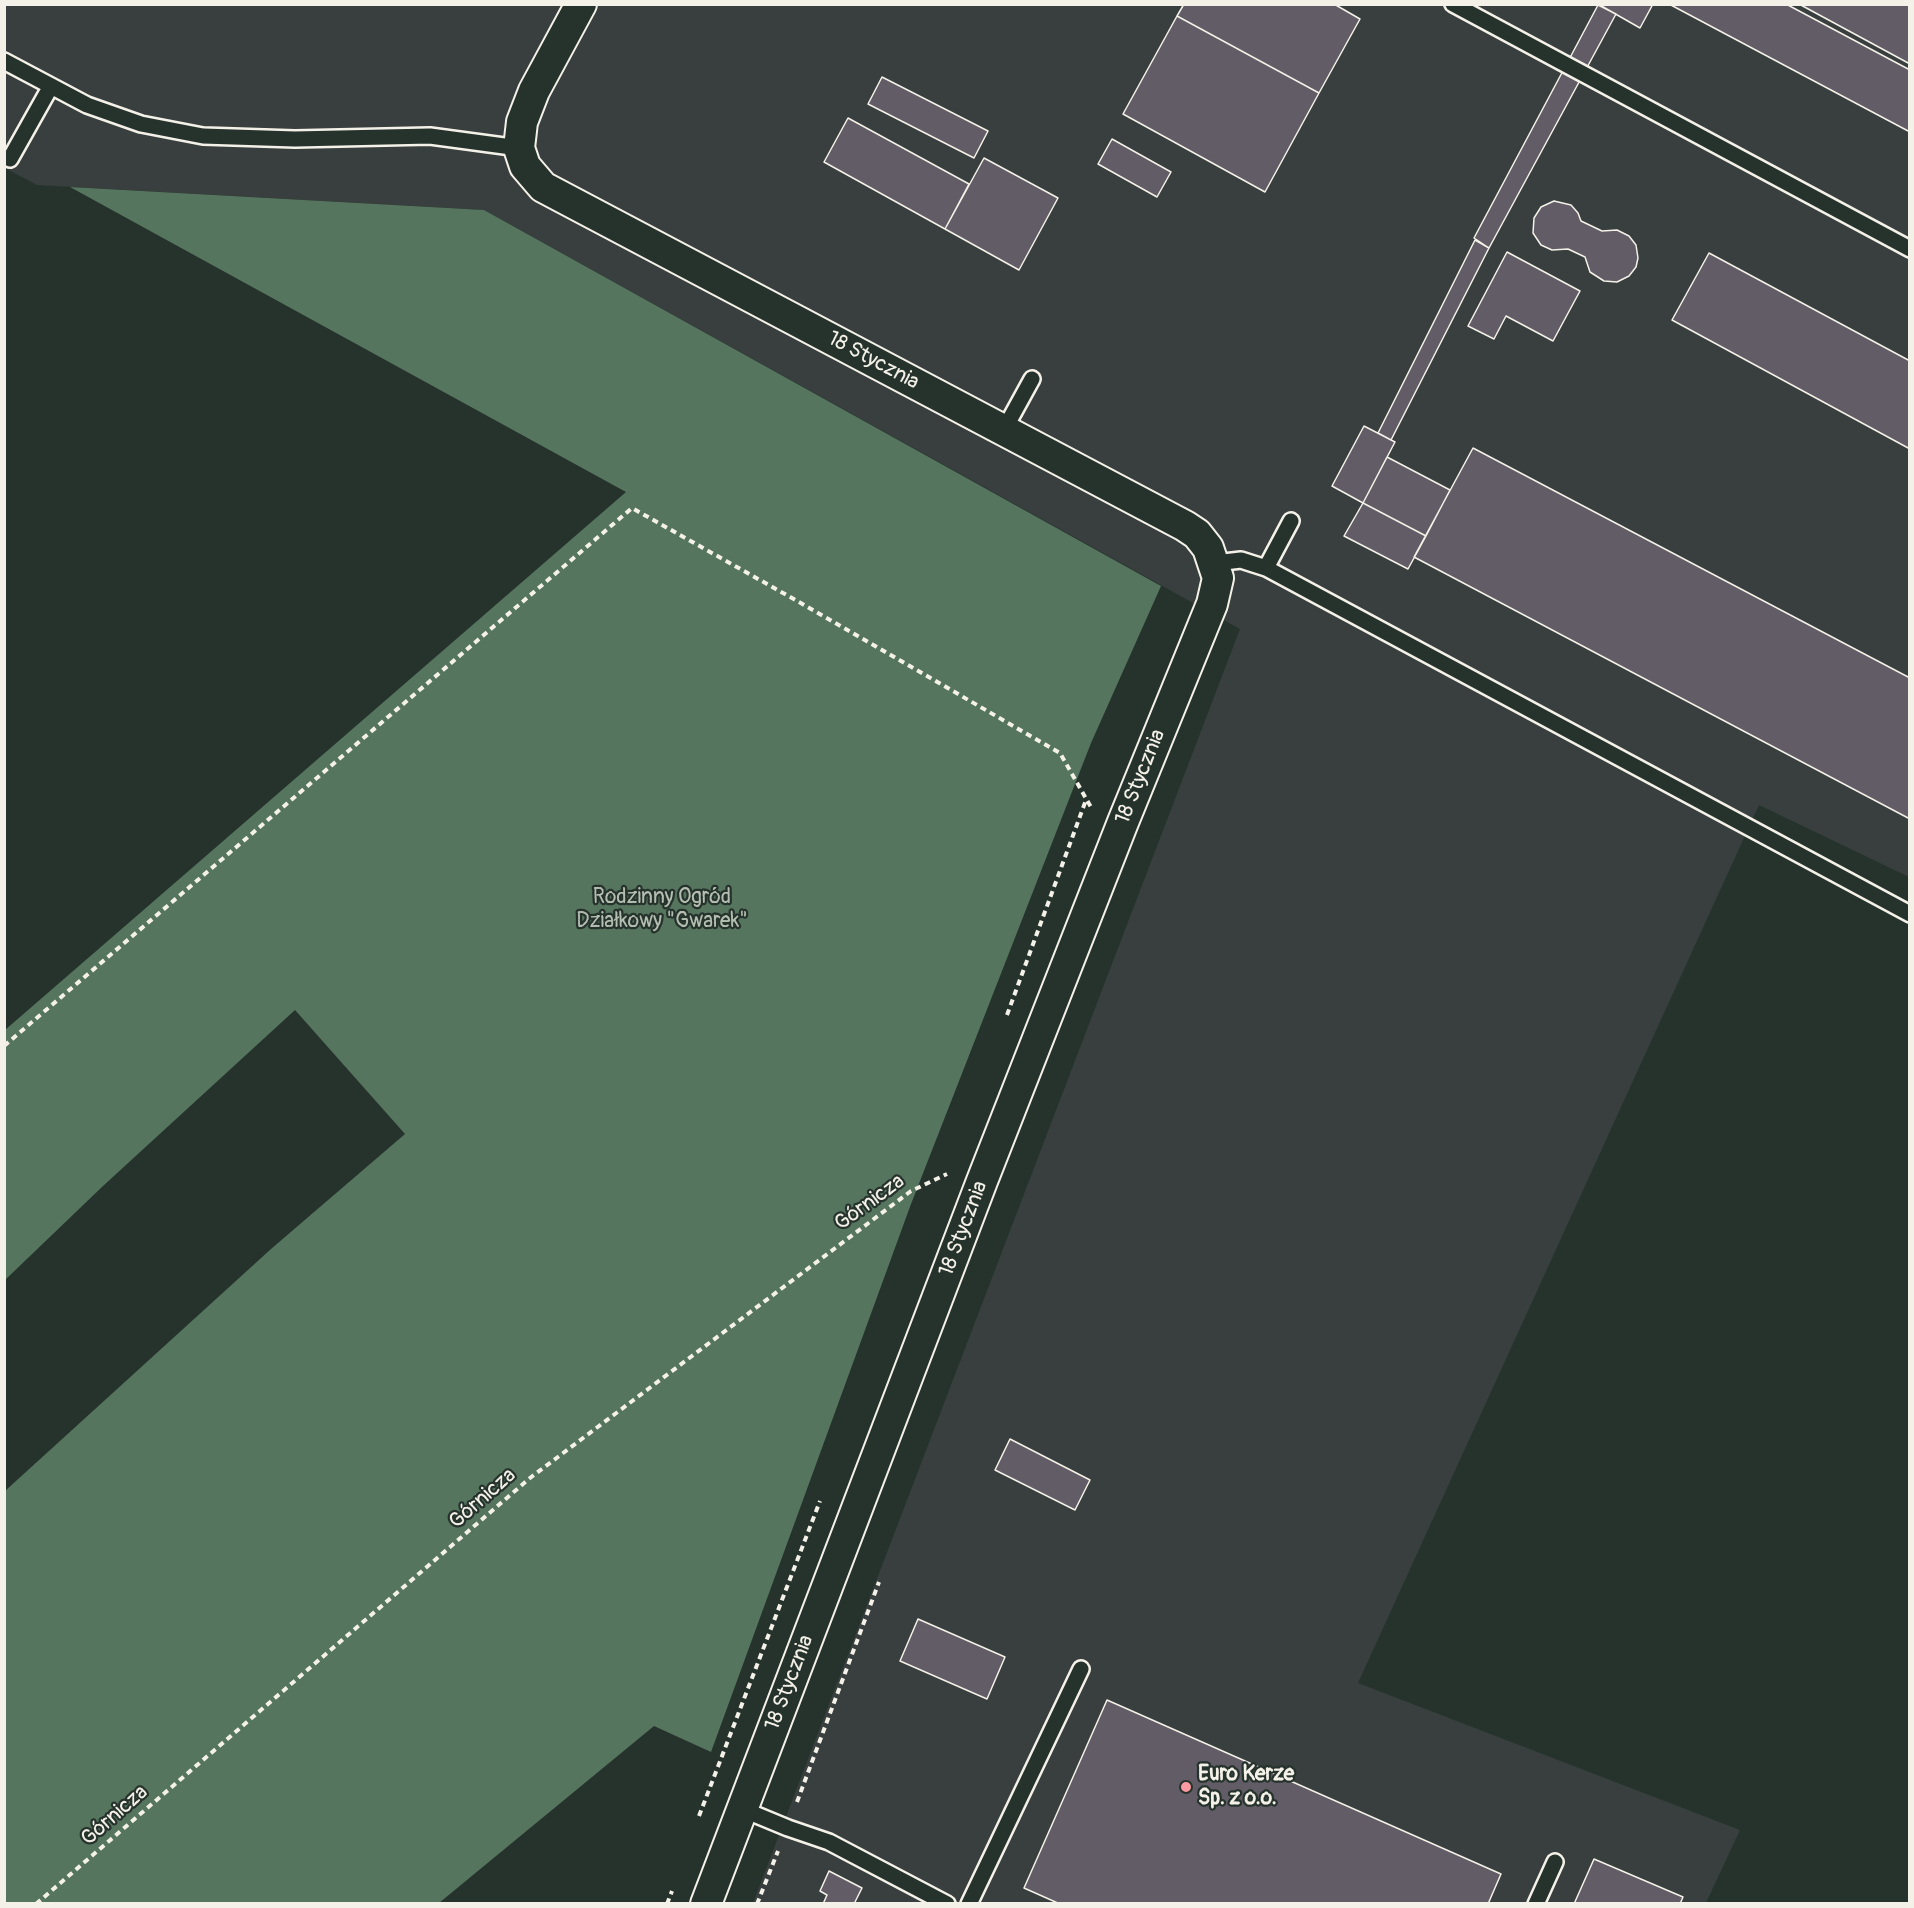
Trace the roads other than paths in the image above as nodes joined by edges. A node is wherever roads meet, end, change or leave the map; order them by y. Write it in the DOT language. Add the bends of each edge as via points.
graph roads {
  1 [pos="581,4"];
  2 [pos="1454,4"];
  3 [pos="4,61"];
  4 [pos="51,86"];
  5 [pos="519,148"];
  6 [pos="10,159"];
  7 [pos="1910,249"];
  8 [pos="1032,379"];
  9 [pos="1004,430"];
  10 [pos="1291,520"];
  11 [pos="1215,563"];
  12 [pos="1266,568"];
  13 [pos="1910,914"];
  14 [pos="1081,1669"];
  15 [pos="742,1809"];
  16 [pos="1556,1862"];
  17 [pos="706,1904"];
  18 [pos="947,1904"];
  19 [pos="969,1904"];
  20 [pos="1536,1904"];
  1 -- 5 [label="street" via="534,91 522,122"];
  2 -- 7 [label="lane"];
  3 -- 4 [label="lane"];
  4 -- 5 [label="lane" via="87,105 141,124 203,136 430,136"];
  4 -- 6 [label="lane"];
  5 -- 9 [label="street, 18 Stycznia" via="525,166 543,187"];
  8 -- 9 [label="lane"];
  9 -- 11 [label="street, 18 Stycznia" via="1185,525 1197,534"];
  10 -- 12 [label="lane"];
  11 -- 12 [label="lane" via="1241,560"];
  11 -- 15 [label="street, 18 Stycznia" via="1218,578 1212,604 982,1182"];
  12 -- 13 [label="lane"];
  14 -- 19 [label="lane"];
  15 -- 17 [label="street, 18 Stycznia"];
  15 -- 18 [label="lane" via="829,1842"];
  16 -- 20 [label="lane"];
}
